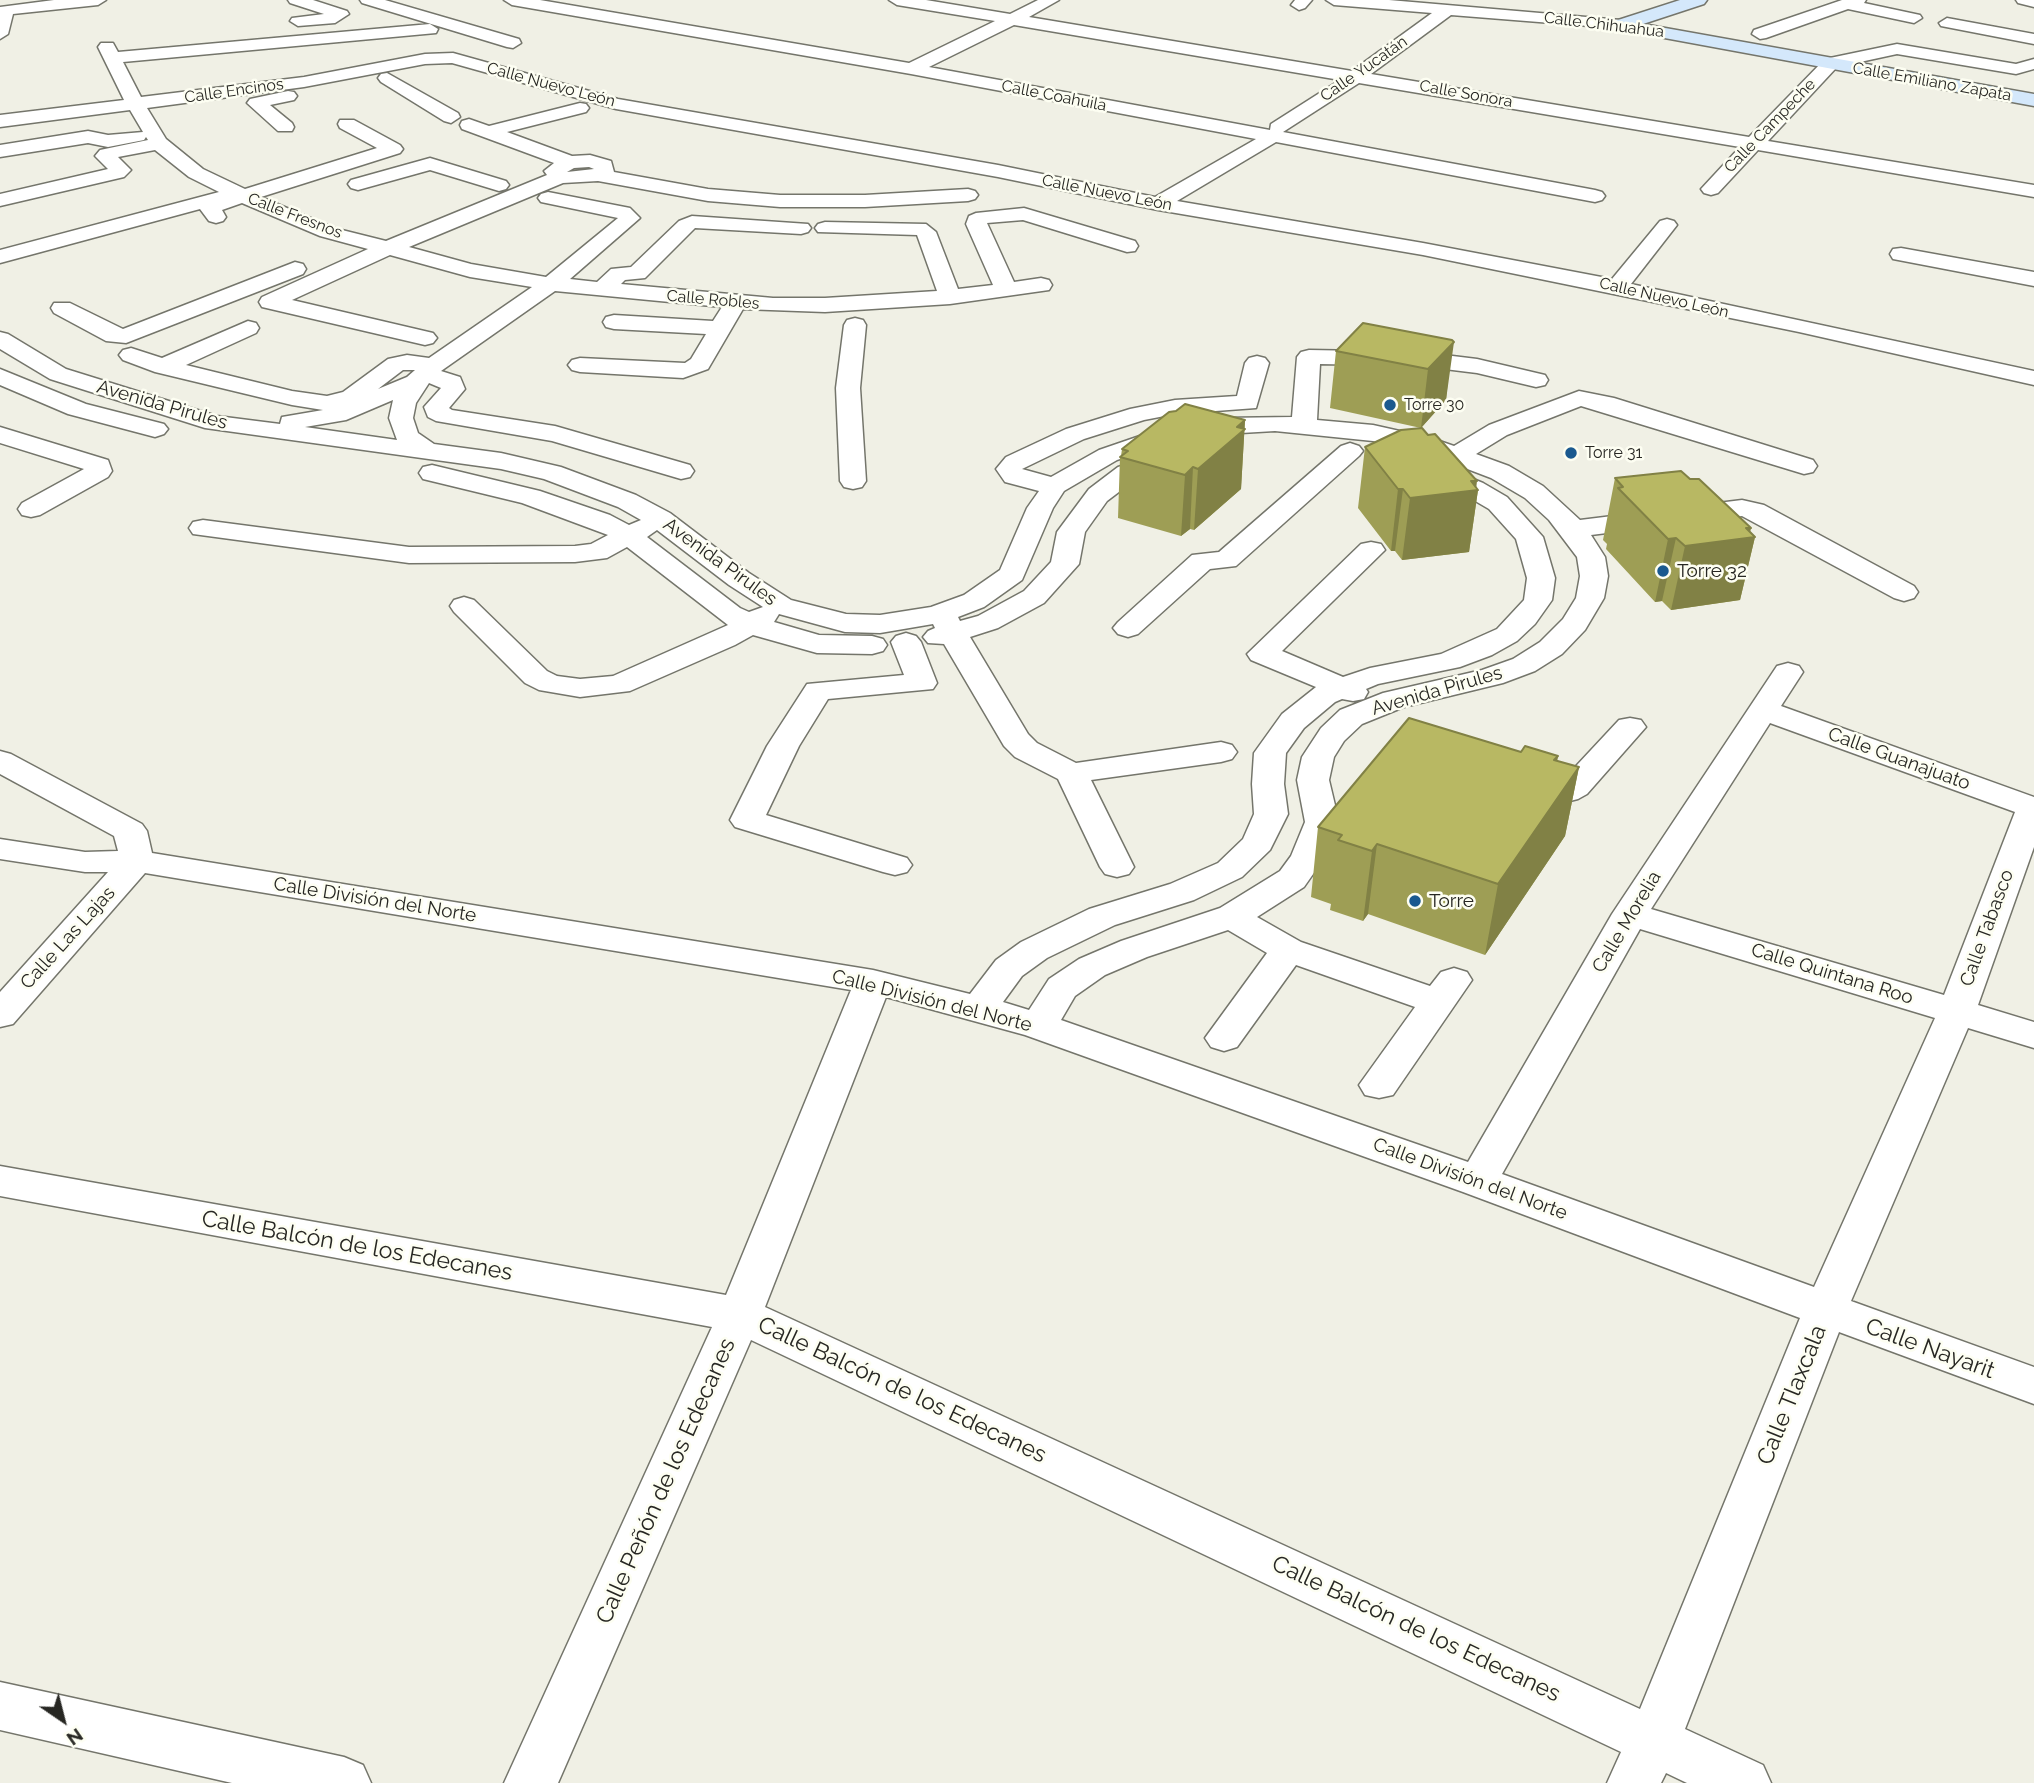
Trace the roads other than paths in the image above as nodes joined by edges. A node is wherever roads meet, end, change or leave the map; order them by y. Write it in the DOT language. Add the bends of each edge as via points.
graph roads {
  1 [pos="97,0"];
  2 [pos="296,0"];
  3 [pos="368,0"];
  4 [pos="512,0"];
  5 [pos="897,0"];
  6 [pos="1051,0"];
  7 [pos="1334,0"];
  8 [pos="1698,0"];
  9 [pos="2024,0"];
  10 [pos="1852,2"];
  11 [pos="2034,2"];
  12 [pos="1449,9"];
  13 [pos="1914,18"];
  14 [pos="1014,20"];
  15 [pos="287,22"];
  16 [pos="1947,23"];
  17 [pos="1621,25"];
  18 [pos="1783,26"];
  19 [pos="430,29"];
  20 [pos="0,34"];
  21 [pos="1760,34"];
  22 [pos="1818,34"];
  23 [pos="141,38"];
  24 [pos="2034,39"];
  25 [pos="109,51"];
  26 [pos="1830,63"];
  27 [pos="2034,64"];
  28 [pos="457,65"];
  29 [pos="911,69"];
  30 [pos="351,73"];
  31 [pos="1357,76"];
  32 [pos="325,78"];
  33 [pos="387,78"];
  34 [pos="82,100"];
  35 [pos="2034,100"];
  36 [pos="136,105"];
  37 [pos="580,108"];
  38 [pos="0,109"];
  39 [pos="0,121"];
  40 [pos="346,124"];
  41 [pos="469,125"];
  42 [pos="285,127"];
  43 [pos="1275,132"];
  44 [pos="157,138"];
  45 [pos="1752,143"];
  46 [pos="929,144"];
  47 [pos="977,148"];
  48 [pos="0,151"];
  49 [pos="911,156"];
  50 [pos="621,157"];
  51 [pos="951,163"];
  52 [pos="598,169"];
  53 [pos="566,170"];
  54 [pos="499,185"];
  55 [pos="1711,189"];
  56 [pos="334,191"];
  57 [pos="2034,191"];
  58 [pos="307,195"];
  59 [pos="968,195"];
  60 [pos="1595,195"];
  61 [pos="247,198"];
  62 [pos="548,198"];
  63 [pos="0,200"];
  64 [pos="1158,204"];
  65 [pos="1667,225"];
  66 [pos="801,228"];
  67 [pos="825,228"];
  68 [pos="363,241"];
  69 [pos="1127,246"];
  70 [pos="388,248"];
  71 [pos="86,254"];
  72 [pos="1900,254"];
  73 [pos="0,257"];
  74 [pos="2034,279"];
  75 [pos="551,284"];
  76 [pos="1041,285"];
  77 [pos="1617,287"];
  78 [pos="601,289"];
  79 [pos="1007,290"];
  80 [pos="950,297"];
  81 [pos="735,303"];
  82 [pos="773,304"];
  83 [pos="62,308"];
  84 [pos="1749,317"];
  85 [pos="614,322"];
  86 [pos="248,328"];
  87 [pos="720,328"];
  88 [pos="0,338"];
  89 [pos="425,338"];
  90 [pos="131,355"];
  91 [pos="1257,363"];
  92 [pos="580,365"];
  93 [pos="163,367"];
  94 [pos="425,374"];
  95 [pos="0,376"];
  96 [pos="2034,378"];
  97 [pos="1536,380"];
  98 [pos="2034,388"];
  99 [pos="42,394"];
  100 [pos="1286,400"];
  101 [pos="1247,402"];
  102 [pos="9,410"];
  103 [pos="214,423"];
  104 [pos="1304,424"];
  105 [pos="0,435"];
  106 [pos="1350,451"];
  107 [pos="1411,451"];
  108 [pos="428,452"];
  109 [pos="1457,455"];
  110 [pos="1804,466"];
  111 [pos="681,471"];
  112 [pos="853,481"];
  113 [pos="1055,485"];
  114 [pos="32,509"];
  115 [pos="660,519"];
  116 [pos="203,528"];
  117 [pos="1573,529"];
  118 [pos="628,535"];
  119 [pos="1371,550"];
  120 [pos="1904,592"];
  121 [pos="464,606"];
  122 [pos="780,606"];
  123 [pos="748,624"];
  124 [pos="946,624"];
  125 [pos="1128,628"];
  126 [pos="906,642"];
  127 [pos="1788,672"];
  128 [pos="1344,687"];
  129 [pos="1378,705"];
  130 [pos="1763,710"];
  131 [pos="1418,727"];
  132 [pos="1630,727"];
  133 [pos="1221,752"];
  134 [pos="0,761"];
  135 [pos="1503,772"];
  136 [pos="1070,773"];
  137 [pos="2032,817"];
  138 [pos="0,849"];
  139 [pos="137,861"];
  140 [pos="895,865"];
  141 [pos="1117,867"];
  142 [pos="1630,914"];
  143 [pos="1102,916"];
  144 [pos="1233,916"];
  145 [pos="1134,948"];
  146 [pos="1289,950"];
  147 [pos="873,982"];
  148 [pos="979,1008"];
  149 [pos="1957,1011"];
  150 [pos="0,1015"];
  151 [pos="1038,1026"];
  152 [pos="2034,1035"];
  153 [pos="1224,1038"];
  154 [pos="1379,1085"];
  155 [pos="0,1181"];
  156 [pos="1478,1181"];
  157 [pos="1825,1311"];
  158 [pos="740,1315"];
  159 [pos="2034,1386"];
  160 [pos="0,1706"];
  161 [pos="1654,1740"];
  162 [pos="344,1783"];
  163 [pos="531,1783"];
  164 [pos="1634,1783"];
  165 [pos="1745,1783"];
  1 -- 20 [label="street" via="6,10"];
  2 -- 15 [label="street" via="341,14"];
  3 -- 28 [label="street" via="513,43"];
  4 -- 29 [label="street, Calle Coahuila" via="594,22 621,11"];
  5 -- 14 [label="street, Calle Sonora"];
  6 -- 14 [label="street"];
  7 -- 12 [label="street, Calle Chihuahua"];
  8 -- 17 [label="street"];
  9 -- 11 [label="street"];
  10 -- 13 [label="street"];
  10 -- 18 [label="street"];
  12 -- 17 [label="street, Calle Chihuahua"];
  12 -- 31 [label="street, Calle Yucatán"];
  14 -- 29 [label="street"];
  14 -- 31 [label="street, Calle Sonora"];
  16 -- 24 [label="street"];
  17 -- 26 [label="street, Calle Chihuahua"];
  18 -- 21 [label="street"];
  18 -- 22 [label="street"];
  19 -- 25 [label="street"];
  23 -- 25 [label="street"];
  25 -- 36 [label="street, Calle Fresnos"];
  26 -- 27 [label="street" via="1897,49 2006,68"];
  26 -- 35 [label="street, Calle Emiliano Zapata"];
  26 -- 45 [label="street, Calle Campeche"];
  28 -- 30 [label="street, Calle Encinos" via="453,58 432,58"];
  28 -- 33 [label="street"];
  28 -- 49 [label="street, Calle Nuevo León" via="616,104"];
  29 -- 43 [label="street, Calle Coahuila"];
  30 -- 32 [label="street, Calle Encinos"];
  30 -- 33 [label="street" via="365,81"];
  31 -- 43 [label="street, Calle Yucatán"];
  31 -- 45 [label="street, Calle Sonora"];
  32 -- 36 [label="street, Calle Encinos"];
  32 -- 42 [label="street" via="334,87 256,103"];
  33 -- 41 [label="street"];
  34 -- 38 [label="street"];
  36 -- 39 [label="street, Calle Encinos"];
  36 -- 44 [label="street, Calle Fresnos"];
  37 -- 41 [label="street"];
  40 -- 61 [label="street" via="393,149"];
  41 -- 53 [label="street"];
  43 -- 60 [label="street, Calle Coahuila"];
  43 -- 64 [label="street, Calle Yucatán"];
  44 -- 48 [label="street" via="113,141 88,137"];
  44 -- 61 [label="street, Calle Fresnos" via="196,173"];
  44 -- 63 [label="street" via="107,154 121,170 117,173"];
  45 -- 55 [label="street, Calle Campeche"];
  45 -- 57 [label="street, Calle Sonora"];
  46 -- 49 [label="street"];
  47 -- 51 [label="street"];
  49 -- 51 [label="street, Calle Nuevo León"];
  50 -- 52 [label="street"];
  51 -- 64 [label="street, Calle Nuevo León"];
  52 -- 53 [label="street"];
  52 -- 59 [label="street" via="709,195 780,201"];
  53 -- 70 [label="street"];
  54 -- 56 [label="street" via="430,164"];
  58 -- 61 [label="street"];
  61 -- 68 [label="street, Calle Fresnos" via="327,232"];
  61 -- 71 [label="street" via="209,211 216,217"];
  61 -- 73 [label="street"];
  62 -- 75 [label="street" via="623,212 630,218"];
  64 -- 77 [label="street, Calle Nuevo León"];
  65 -- 77 [label="street"];
  66 -- 78 [label="street" via="692,222 637,273 619,274"];
  67 -- 80 [label="street" via="919,228 926,232"];
  68 -- 70 [label="street, Calle Fresnos"];
  68 -- 83 [label="street" via="126,336 114,336"];
  69 -- 79 [label="street" via="1024,214 983,217 976,224"];
  70 -- 75 [label="street, Calle Fresnos" via="470,270"];
  70 -- 89 [label="street" via="270,302"];
  72 -- 74 [label="street"];
  75 -- 78 [label="street, Calle Robles"];
  75 -- 94 [label="street"];
  76 -- 79 [label="street, Calle Robles"];
  77 -- 84 [label="street, Calle Nuevo León"];
  78 -- 81 [label="street, Calle Robles"];
  79 -- 80 [label="street, Calle Robles"];
  80 -- 82 [label="street, Calle Robles"];
  81 -- 82 [label="street, Calle Robles"];
  81 -- 87 [label="street"];
  82 -- 112 [label="street" via="767,319 779,324 867,325 848,387"];
  84 -- 96 [label="street, Calle Nuevo León"];
  84 -- 98 [label="street, Calle Nuevo León" via="1793,332"];
  85 -- 87 [label="street"];
  86 -- 93 [label="street"];
  87 -- 92 [label="street" via="700,365 693,369"];
  88 -- 103 [label="street, Avenida Pirules" via="58,374"];
  90 -- 93 [label="street"];
  91 -- 101 [label="street"];
  93 -- 94 [label="street" via="327,403 351,398 396,364 407,362"];
  94 -- 103 [label="street" via="337,415 304,422"];
  94 -- 108 [label="street" via="404,403 401,418 407,436"];
  94 -- 111 [label="street" via="451,382 453,388 436,407 445,416 555,434"];
  95 -- 99 [label="street, Avenida Pirules"];
  97 -- 104 [label="street" via="1420,359 1309,357"];
  99 -- 102 [label="street"];
  99 -- 118 [label="street, Avenida Pirules" via="77,409 183,436 470,481 531,497"];
  100 -- 101 [label="street"];
  101 -- 113 [label="street" via="1139,414 1074,434 1009,469 1014,476"];
  103 -- 108 [label="street, Avenida Pirules"];
  104 -- 107 [label="street, Avenida Pirules" via="1373,433"];
  104 -- 113 [label="street, Avenida Pirules" via="1224,426 1166,435 1108,455"];
  105 -- 114 [label="street" via="99,465 99,471"];
  106 -- 107 [label="street, Avenida Pirules"];
  106 -- 124 [label="street, Avenida Pirules" via="1287,442 1223,445 1127,473 1087,506 1072,532 1065,564 1042,590 1018,608"];
  106 -- 125 [label="street" via="1227,560 1202,561"];
  107 -- 109 [label="street, Avenida Pirules"];
  107 -- 128 [label="street, Avenida Pirules" via="1497,503 1515,520 1529,537 1541,578 1538,600 1507,635 1482,649 1448,662 1370,677"];
  108 -- 115 [label="street, Avenida Pirules" via="552,473 627,500"];
  109 -- 110 [label="street" via="1498,430 1579,398 1605,402"];
  109 -- 117 [label="street, Avenida Pirules" via="1534,492"];
  113 -- 124 [label="street, Avenida Pirules" via="1012,573"];
  115 -- 118 [label="street"];
  115 -- 122 [label="street, Avenida Pirules"];
  116 -- 118 [label="street" via="409,555 588,554"];
  117 -- 120 [label="street" via="1742,508"];
  117 -- 129 [label="street, Avenida Pirules" via="1591,557 1590,598 1575,624 1551,648 1492,677"];
  118 -- 123 [label="street, Avenida Pirules"];
  119 -- 128 [label="street" via="1262,654"];
  121 -- 123 [label="street" via="536,677 580,688 619,685"];
  122 -- 123 [label="street"];
  122 -- 124 [label="street, Avenida Pirules" via="845,623"];
  123 -- 126 [label="street, Avenida Pirules" via="817,643"];
  124 -- 126 [label="street, Avenida Pirules"];
  124 -- 136 [label="street" via="1014,739"];
  126 -- 140 [label="street" via="922,683 818,691 782,746 747,820"];
  127 -- 130 [label="street, Calle Morelia"];
  128 -- 129 [label="street"];
  128 -- 143 [label="street, Avenida Pirules" via="1324,695 1293,720 1270,753 1270,814 1258,843 1230,870 1182,892"];
  129 -- 131 [label="street"];
  129 -- 144 [label="street, Avenida Pirules" via="1351,717 1318,757 1312,780 1322,822 1308,857 1292,879"];
  130 -- 137 [label="street, Calle Guanajuato"];
  130 -- 142 [label="street, Calle Morelia"];
  132 -- 135 [label="street" via="1566,792"];
  133 -- 136 [label="street"];
  134 -- 139 [label="street" via="130,831"];
  136 -- 141 [label="street"];
  137 -- 149 [label="street, Calle Tabasco"];
  138 -- 139 [label="street, Calle División del Norte" via="85,862"];
  139 -- 147 [label="street, Calle División del Norte"];
  139 -- 150 [label="street, Calle Las Lajas"];
  142 -- 149 [label="street, Calle Quintana Roo"];
  142 -- 156 [label="street, Calle Morelia"];
  143 -- 145 [label="street"];
  143 -- 148 [label="street, Avenida Pirules" via="1034,950 1009,968"];
  144 -- 145 [label="street, Avenida Pirules"];
  144 -- 146 [label="street"];
  145 -- 151 [label="street, Avenida Pirules" via="1062,988"];
  146 -- 153 [label="street"];
  146 -- 154 [label="street" via="1446,991"];
  147 -- 148 [label="street, Calle División del Norte"];
  147 -- 158 [label="street, Calle Peñón de los Edecanes"];
  148 -- 151 [label="street, Calle División del Norte"];
  149 -- 152 [label="street, Calle Quintana Roo"];
  149 -- 157 [label="street, Calle Tlaxcala"];
  151 -- 156 [label="street, Calle División del Norte"];
  155 -- 158 [label="street, Calle Balcón de los Edecanes"];
  156 -- 157 [label="street, Calle División del Norte"];
  157 -- 159 [label="street, Calle Nayarit"];
  157 -- 161 [label="street, Calle Tlaxcala"];
  158 -- 161 [label="street, Calle Balcón de los Edecanes"];
  158 -- 163 [label="street, Calle Peñón de los Edecanes"];
  160 -- 162 [label="street"];
  161 -- 164 [label="street, Calle Tlaxcala"];
  161 -- 165 [label="street, Calle Balcón de los Edecanes"];
}
